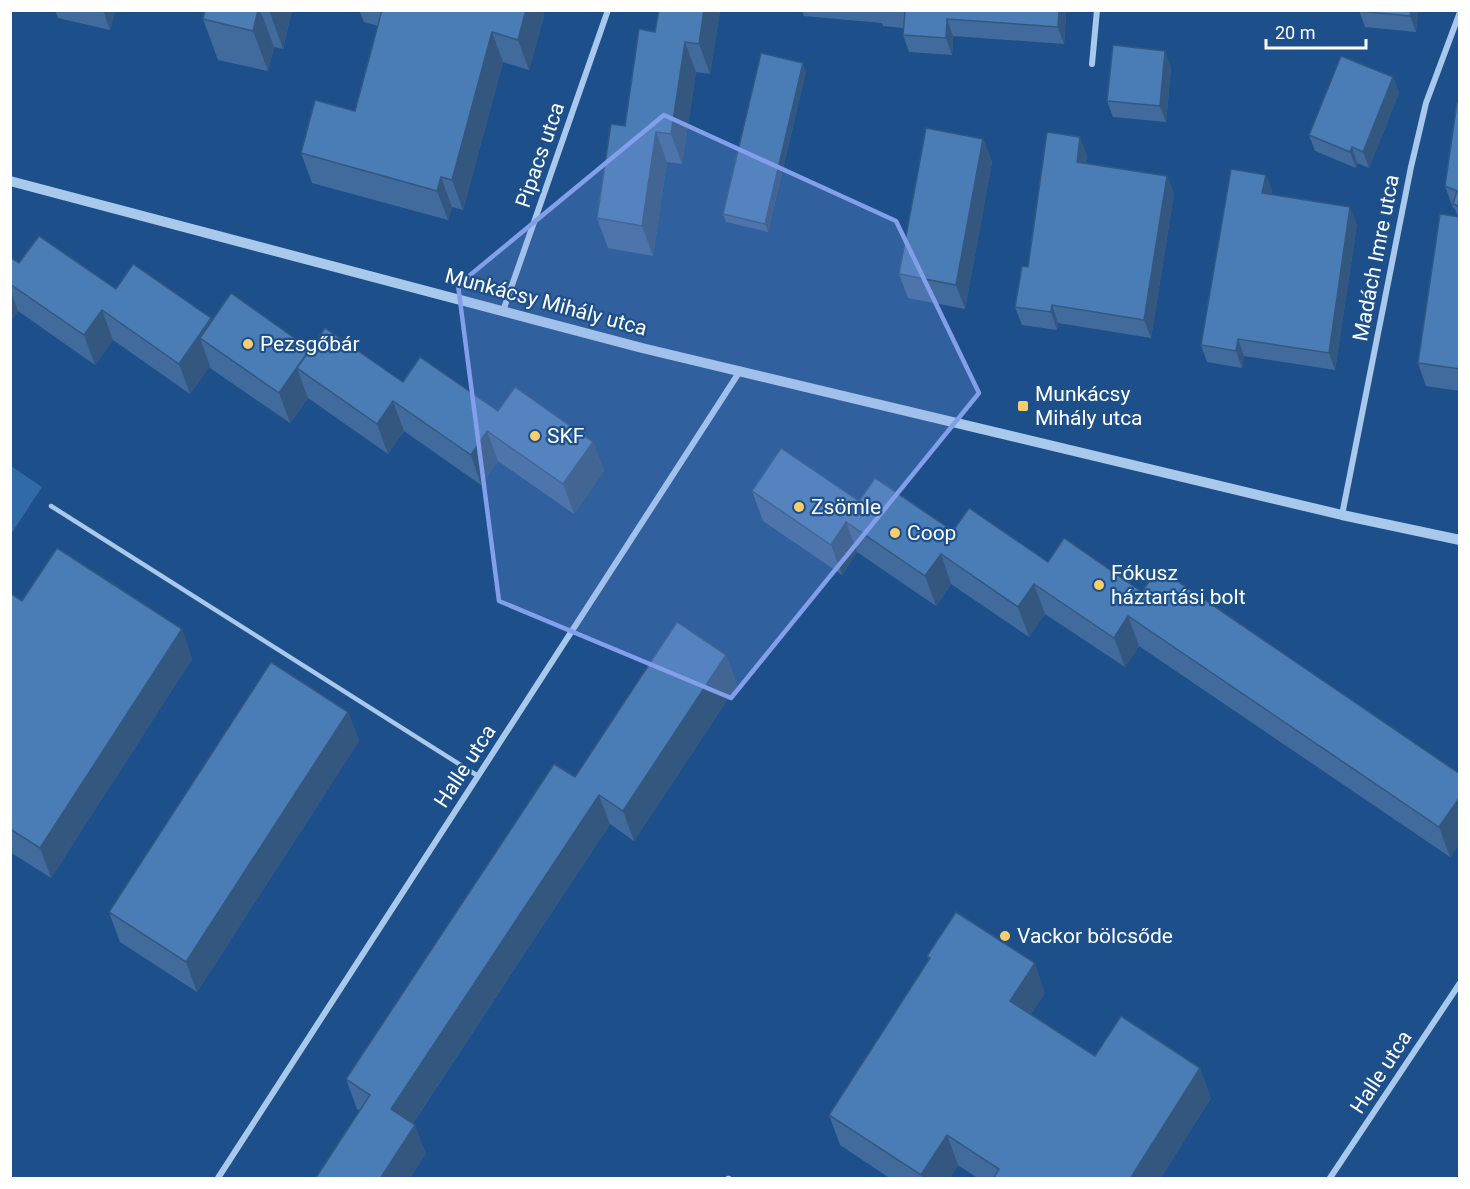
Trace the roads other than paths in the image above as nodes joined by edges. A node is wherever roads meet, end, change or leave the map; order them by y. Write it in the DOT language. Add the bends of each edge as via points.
graph roads {
  1 [pos="608,10"];
  2 [pos="1097,10"];
  3 [pos="1460,12"];
  4 [pos="1092,64"];
  5 [pos="10,181"];
  6 [pos="503,310"];
  7 [pos="740,371"];
  8 [pos="51,506"];
  9 [pos="1342,515"];
  10 [pos="1460,540"];
  11 [pos="478,776"];
  12 [pos="1460,983"];
  13 [pos="218,1179"];
  14 [pos="1330,1179"];
  1 -- 6 [label="street, Pipacs utca"];
  2 -- 4 [label="street"];
  3 -- 9 [label="street, Madách Imre utca" via="1426,103"];
  5 -- 6 [label="street, Munkácsy Mihály utca"];
  6 -- 7 [label="street, Munkácsy Mihály utca"];
  7 -- 9 [label="street, Munkácsy Mihály utca"];
  7 -- 11 [label="street, Halle utca"];
  8 -- 11 [label="lane"];
  9 -- 10 [label="street, Munkácsy Mihály utca"];
  11 -- 13 [label="street, Halle utca"];
  12 -- 14 [label="street, Halle utca"];
}
